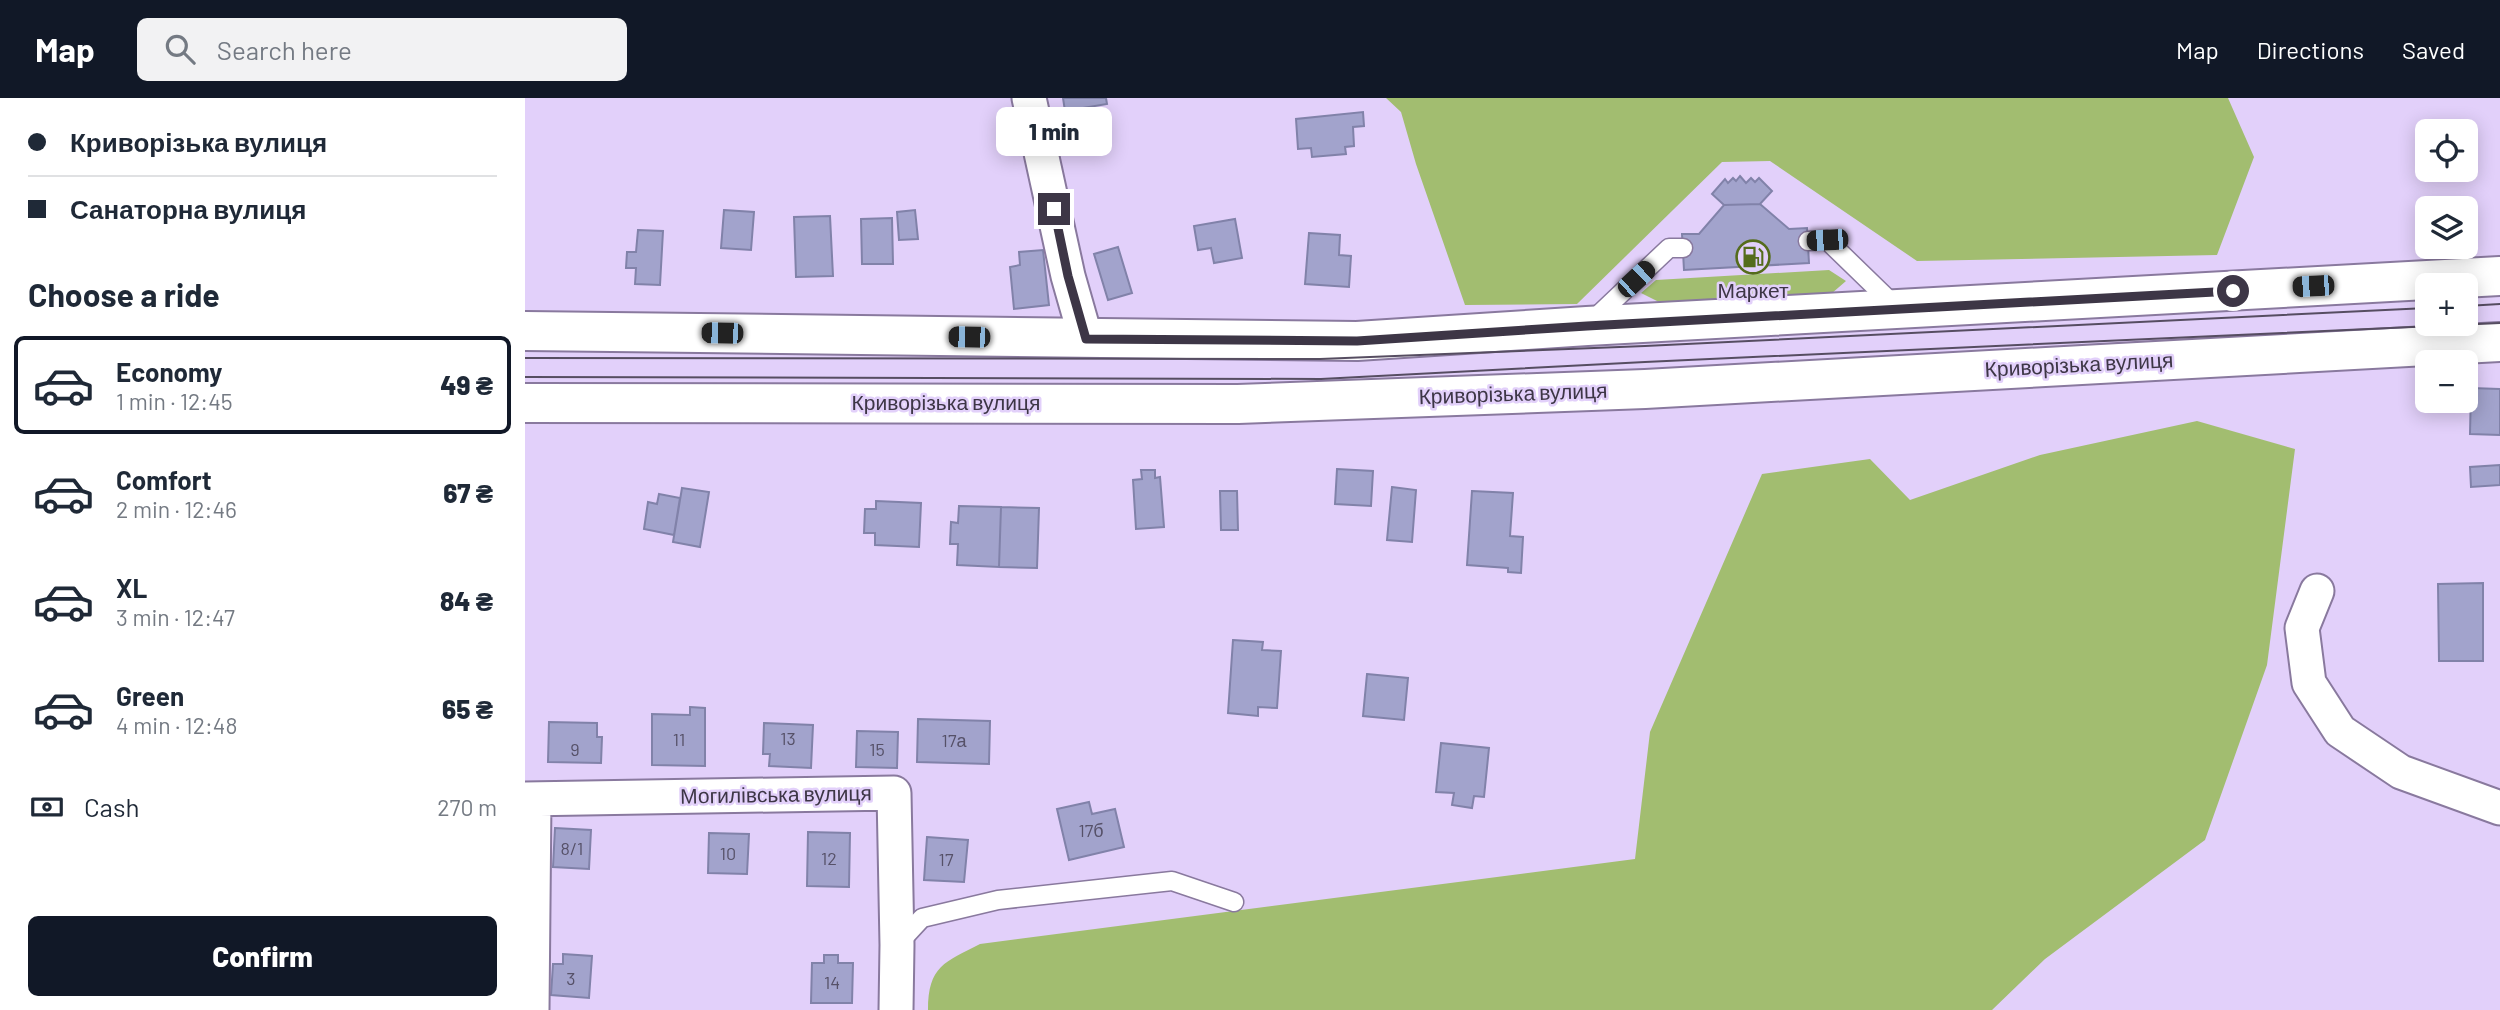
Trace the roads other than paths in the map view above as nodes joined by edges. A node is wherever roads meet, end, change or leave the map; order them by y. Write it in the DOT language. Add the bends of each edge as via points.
graph roads {
  1 [pos="1029,98"];
  2 [pos="1808,241"];
  3 [pos="1683,248"];
  4 [pos="2500,275"];
  5 [pos="1900,310"];
  6 [pos="1587,326"];
  7 [pos="525,331"];
  8 [pos="1086,339"];
  9 [pos="2500,342"];
  10 [pos="525,402"];
  11 [pos="2318,590"];
  12 [pos="529,799"];
  13 [pos="2500,808"];
  14 [pos="1234,902"];
  15 [pos="897,945"];
  16 [pos="532,1010"];
  17 [pos="896,1010"];
  1 -- 8 [label="street"];
  2 -- 5 [label="lane" via="1827,240"];
  3 -- 6 [label="lane" via="1669,248"];
  4 -- 5 [label="main road"];
  5 -- 6 [label="main road"];
  6 -- 8 [label="main road" via="1357,341"];
  7 -- 8 [label="main road"];
  9 -- 10 [label="main road, Криворізька вулиця" via="1645,389 1238,404"];
  11 -- 13 [label="street" via="2302,628 2309,683 2340,731 2401,772"];
  12 -- 15 [label="street, Могилівська вулиця" via="894,793"];
  12 -- 16 [label="street"];
  14 -- 15 [label="lane" via="1172,881 998,900 922,918"];
  15 -- 17 [label="street, Могилівська вулиця"];
}
